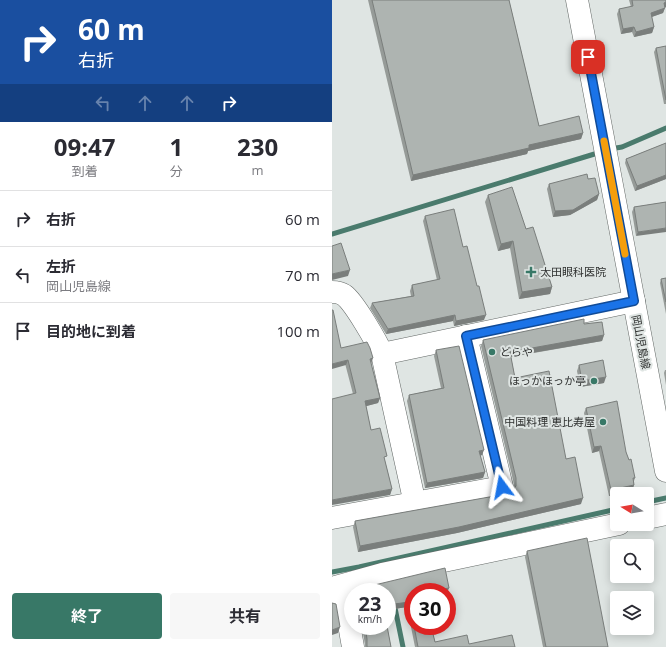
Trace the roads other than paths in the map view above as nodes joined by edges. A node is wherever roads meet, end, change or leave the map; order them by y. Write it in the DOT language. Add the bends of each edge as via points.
graph roads {
  1 [pos="577,0"];
  2 [pos="332,292"];
  3 [pos="634,301"];
  4 [pos="466,336"];
  5 [pos="382,354"];
  6 [pos="666,471"];
  7 [pos="415,504"];
  8 [pos="666,514"];
  9 [pos="654,517"];
  10 [pos="332,518"];
  11 [pos="610,526"];
  12 [pos="332,588"];
  13 [pos="332,597"];
  14 [pos="353,647"];
  1 -- 3 [label="street, 岡山児島線"];
  2 -- 5 [label="street" via="344,295 350,302"];
  3 -- 4 [label="street"];
  3 -- 6 [label="street, 岡山児島線"];
  4 -- 5 [label="street"];
  4 -- 7 [label="street" via="502,487"];
  5 -- 7 [label="street"];
  7 -- 10 [label="street"];
  8 -- 9 [label="street"];
  11 -- 12 [label="street" via="388,573"];
  13 -- 14 [label="street" via="344,596"];
}
